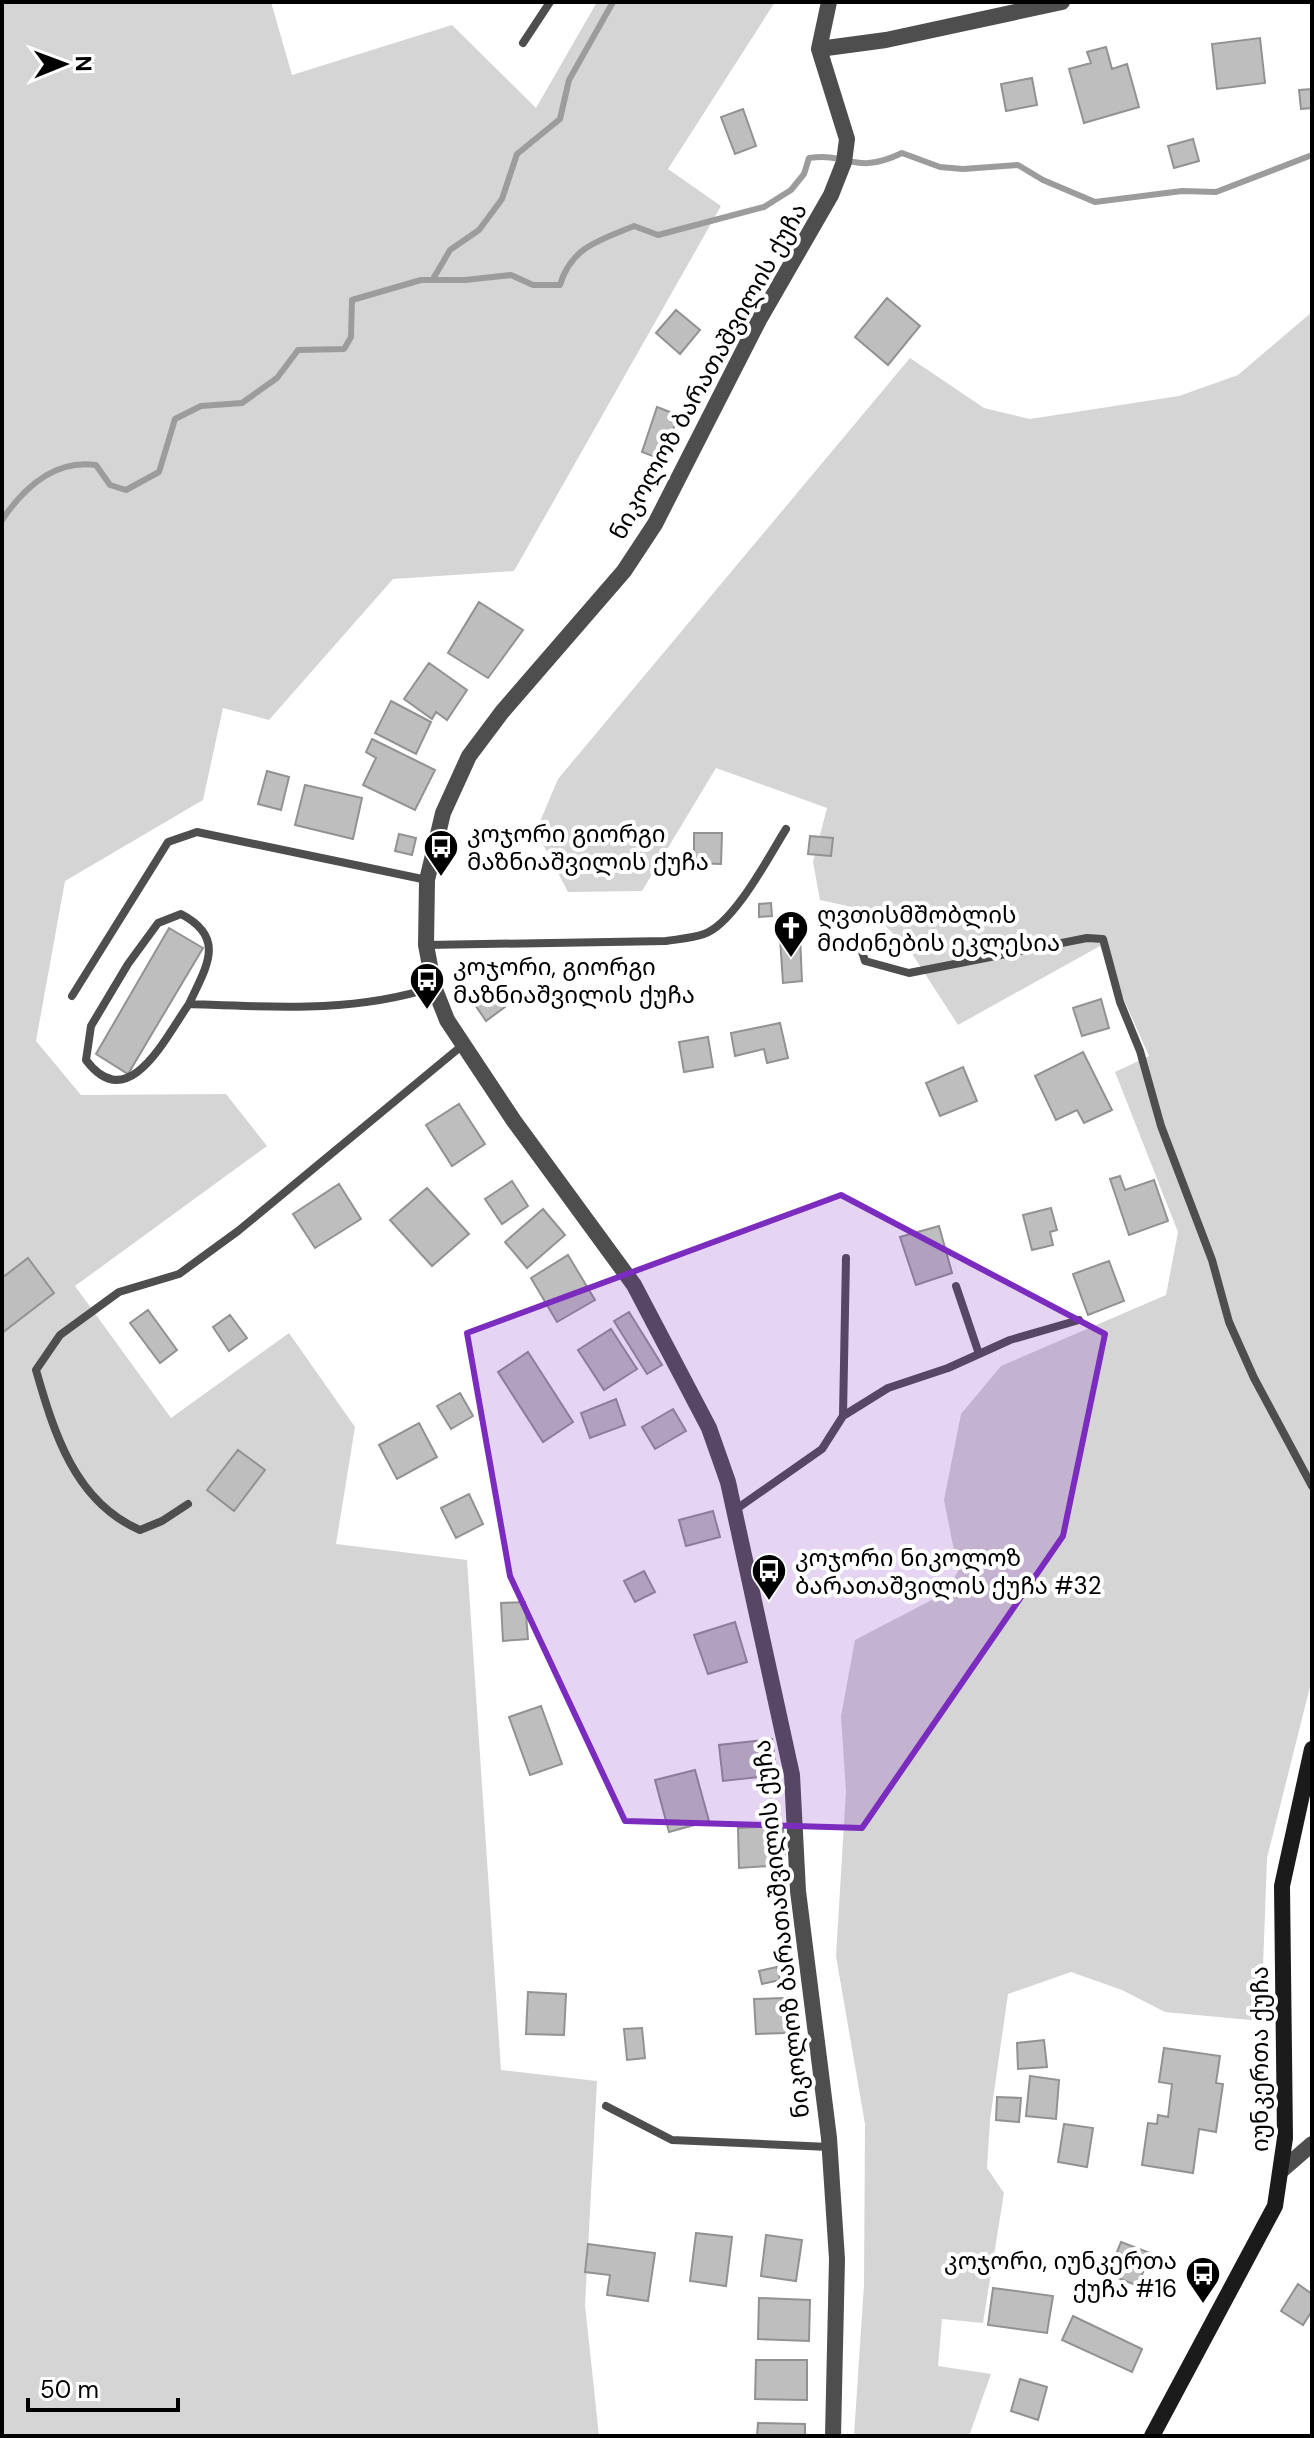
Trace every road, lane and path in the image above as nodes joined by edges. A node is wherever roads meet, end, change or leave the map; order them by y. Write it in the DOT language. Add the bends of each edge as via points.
graph roads {
  1 [pos="550,2"];
  2 [pos="829,2"];
  3 [pos="1062,2"];
  4 [pos="523,43"];
  5 [pos="819,49"];
  6 [pos="786,829"];
  7 [pos="427,880"];
  8 [pos="857,936"];
  9 [pos="426,945"];
  10 [pos="434,987"];
  11 [pos="72,996"];
  12 [pos="189,1004"];
  13 [pos="464,1044"];
  14 [pos="846,1258"];
  15 [pos="956,1286"];
  16 [pos="1079,1320"];
  17 [pos="979,1354"];
  18 [pos="843,1416"];
  19 [pos="1312,1486"];
  20 [pos="188,1504"];
  21 [pos="735,1510"];
  22 [pos="1312,1749"];
  23 [pos="606,2106"];
  24 [pos="1312,2144"];
  25 [pos="830,2147"];
  26 [pos="1282,2170"];
  27 [pos="833,2436"];
  28 [pos="1152,2436"];
  1 -- 4 [label="lane"];
  2 -- 5 [label="street, ნიკოლოზ ბარათაშვილის ქუჩა"];
  3 -- 5 [label="street"];
  5 -- 7 [label="street, ნიკოლოზ ბარათაშვილის ქუჩა" via="847,139 831,195 759,320 648,536 469,756 443,813"];
  6 -- 9 [label="lane" via="729,913 706,934 666,941"];
  7 -- 9 [label="street, ნიკოლოზ ბარათაშვილის ქუჩა"];
  7 -- 11 [label="lane" via="197,832 168,842"];
  8 -- 19 [label="lane" via="865,961 909,973 1103,939 1229,1322"];
  9 -- 10 [label="street, ნიკოლოზ ბარათაშვილის ქუჩა"];
  10 -- 12 [label="lane" via="358,1005"];
  10 -- 13 [label="street, ნიკოლოზ ბარათაშვილის ქუჩა"];
  12 -- 12 [label="lane" via="135,1076 117,1080 96,1073 86,1060 91,1026 128,964 158,923 181,914 197,923 210,941 209,962"];
  13 -- 20 [label="lane" via="179,1274 119,1292 60,1335 36,1370 52,1428 87,1492 117,1520 140,1530"];
  13 -- 21 [label="street, ნიკოლოზ ბარათაშვილის ქუჩა" via="634,1285 709,1428"];
  14 -- 18 [label="lane"];
  15 -- 17 [label="lane"];
  16 -- 17 [label="lane"];
  17 -- 18 [label="lane" via="888,1388"];
  18 -- 21 [label="lane" via="822,1449"];
  21 -- 25 [label="street, ნიკოლოზ ბარათაშვილის ქუჩა" via="792,1775 798,1891"];
  22 -- 26 [label="main road, იუნკერთა ქუჩა" via="1282,1886"];
  23 -- 25 [label="lane" via="672,2140"];
  24 -- 26 [label="street"];
  25 -- 27 [label="street, ნიკოლოზ ბარათაშვილის ქუჩა" via="837,2259"];
  26 -- 28 [label="main road, იუნკერთა ქუჩა" via="1275,2206"];
}
